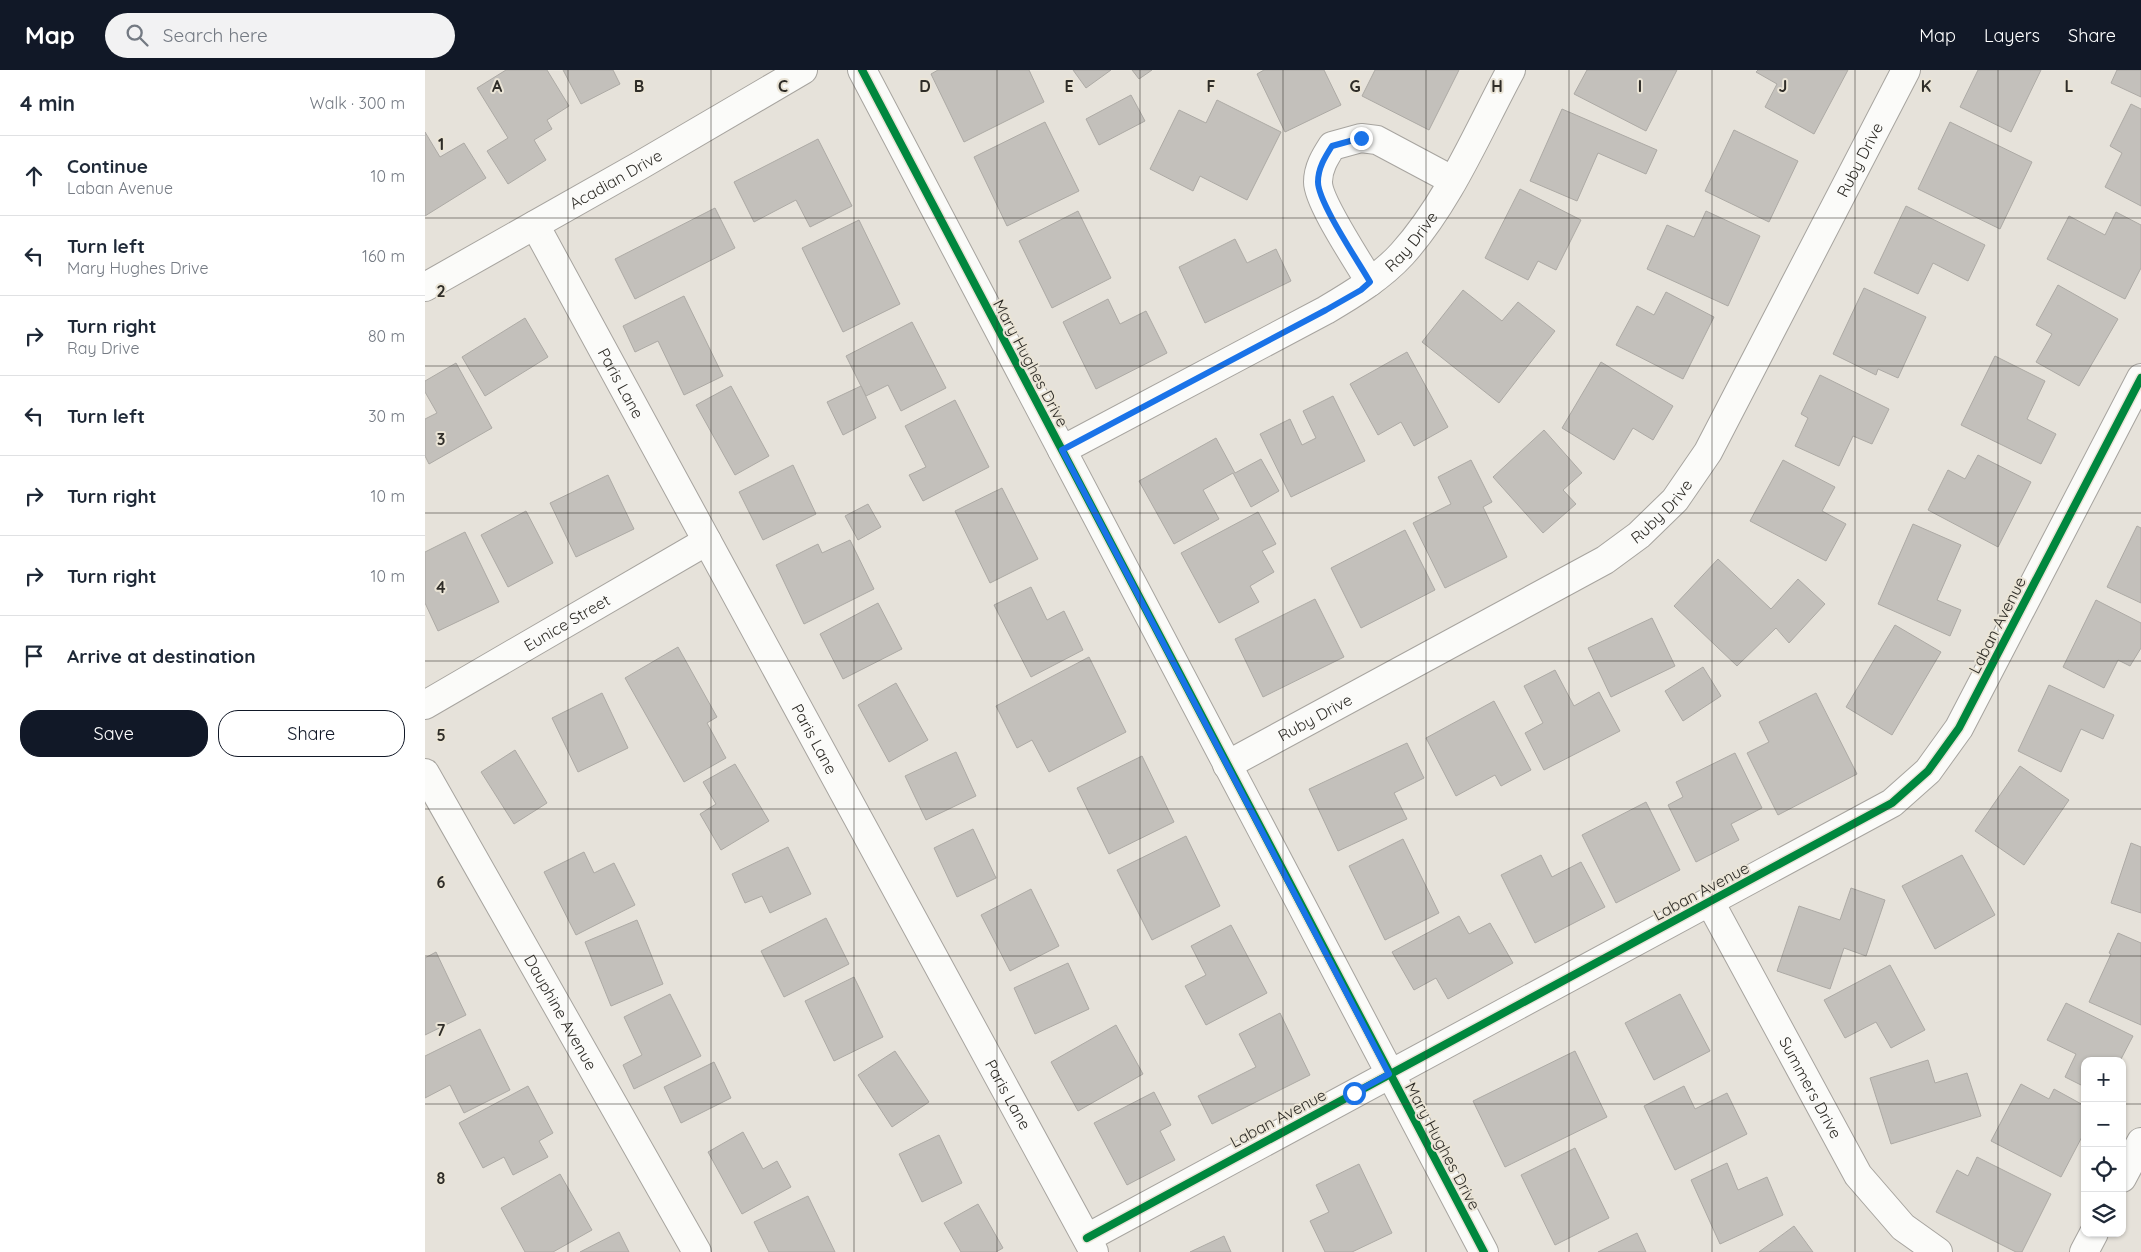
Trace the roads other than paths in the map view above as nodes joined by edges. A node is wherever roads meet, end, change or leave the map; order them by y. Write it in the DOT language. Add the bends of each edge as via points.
graph roads {
  1 [pos="803,70"];
  2 [pos="862,70"];
  3 [pos="1511,70"];
  4 [pos="1906,70"];
  5 [pos="1452,180"];
  6 [pos="535,225"];
  7 [pos="1370,282"];
  8 [pos="425,287"];
  9 [pos="2141,378"];
  10 [pos="1062,450"];
  11 [pos="707,541"];
  12 [pos="425,705"];
  13 [pos="1227,765"];
  14 [pos="425,773"];
  15 [pos="1710,902"];
  16 [pos="1389,1074"];
  17 [pos="2141,1142"];
  18 [pos="2126,1170"];
  19 [pos="2092,1237"];
  20 [pos="1090,1245"];
  21 [pos="697,1252"];
  22 [pos="1484,1252"];
  23 [pos="1938,1252"];
  24 [pos="2084,1252"];
  1 -- 6 [label="street, Acadian Drive"];
  2 -- 10 [label="street, Mary Hughes Drive"];
  3 -- 5 [label="street, Ray Drive"];
  4 -- 13 [label="street, Ruby Drive" via="1708,452 1675,500 1639,535 1605,560"];
  5 -- 7 [label="street, Ray Drive" via="1435,211 1402,254"];
  5 -- 7 [label="street" via="1377,140 1361,138 1332,146 1322,162 1318,183 1323,201"];
  6 -- 8 [label="street, Acadian Drive"];
  6 -- 11 [label="street, Paris Lane"];
  7 -- 10 [label="street, Ray Drive" via="1326,310"];
  9 -- 15 [label="street, Laban Avenue" via="1959,728 1928,771 1892,803"];
  10 -- 13 [label="street, Mary Hughes Drive"];
  11 -- 12 [label="street, Eunice Street"];
  11 -- 20 [label="street, Paris Lane"];
  13 -- 16 [label="street, Mary Hughes Drive"];
  14 -- 21 [label="street, Dauphine Avenue"];
  15 -- 16 [label="street, Laban Avenue"];
  15 -- 23 [label="street, Summers Drive" via="1858,1175 1903,1227"];
  16 -- 20 [label="street, Laban Avenue"];
  16 -- 22 [label="street, Mary Hughes Drive"];
  17 -- 18 [label="street"];
  19 -- 24 [label="street"];
}
